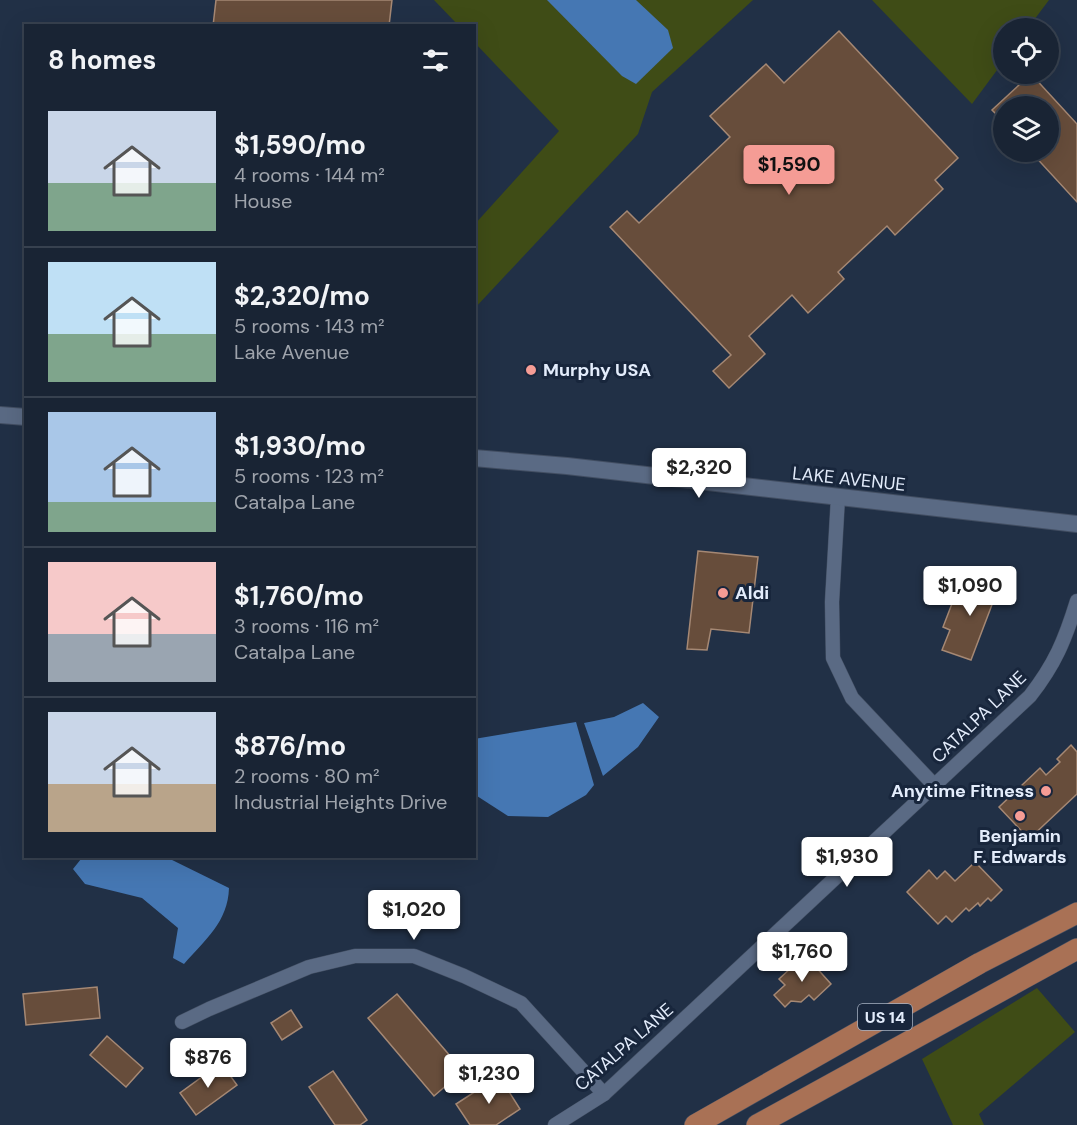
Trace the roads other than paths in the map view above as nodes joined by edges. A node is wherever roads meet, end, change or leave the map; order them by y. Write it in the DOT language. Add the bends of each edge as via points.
graph roads {
  1 [pos="0,415"];
  2 [pos="24,417"];
  3 [pos="476,458"];
  4 [pos="838,497"];
  5 [pos="1077,524"];
  6 [pos="1077,601"];
  7 [pos="934,785"];
  8 [pos="1077,913"];
  9 [pos="1077,949"];
  10 [pos="182,1022"];
  11 [pos="604,1094"];
  12 [pos="555,1125"];
  13 [pos="695,1125"];
  14 [pos="757,1125"];
  1 -- 2 [label="street"];
  3 -- 4 [label="street, LAKE AVENUE"];
  4 -- 5 [label="street, LAKE AVENUE"];
  4 -- 7 [label="street" via="832,602 834,658 852,698"];
  6 -- 7 [label="street, CATALPA LANE" via="1065,640 1030,696"];
  7 -- 11 [label="street, CATALPA LANE"];
  8 -- 13 [label="main road, US 14" via="980,963"];
  9 -- 14 [label="main road, US 14"];
  10 -- 11 [label="street" via="309,967 355,956 414,956 521,1003"];
  11 -- 12 [label="street, CATALPA LANE"];
}
